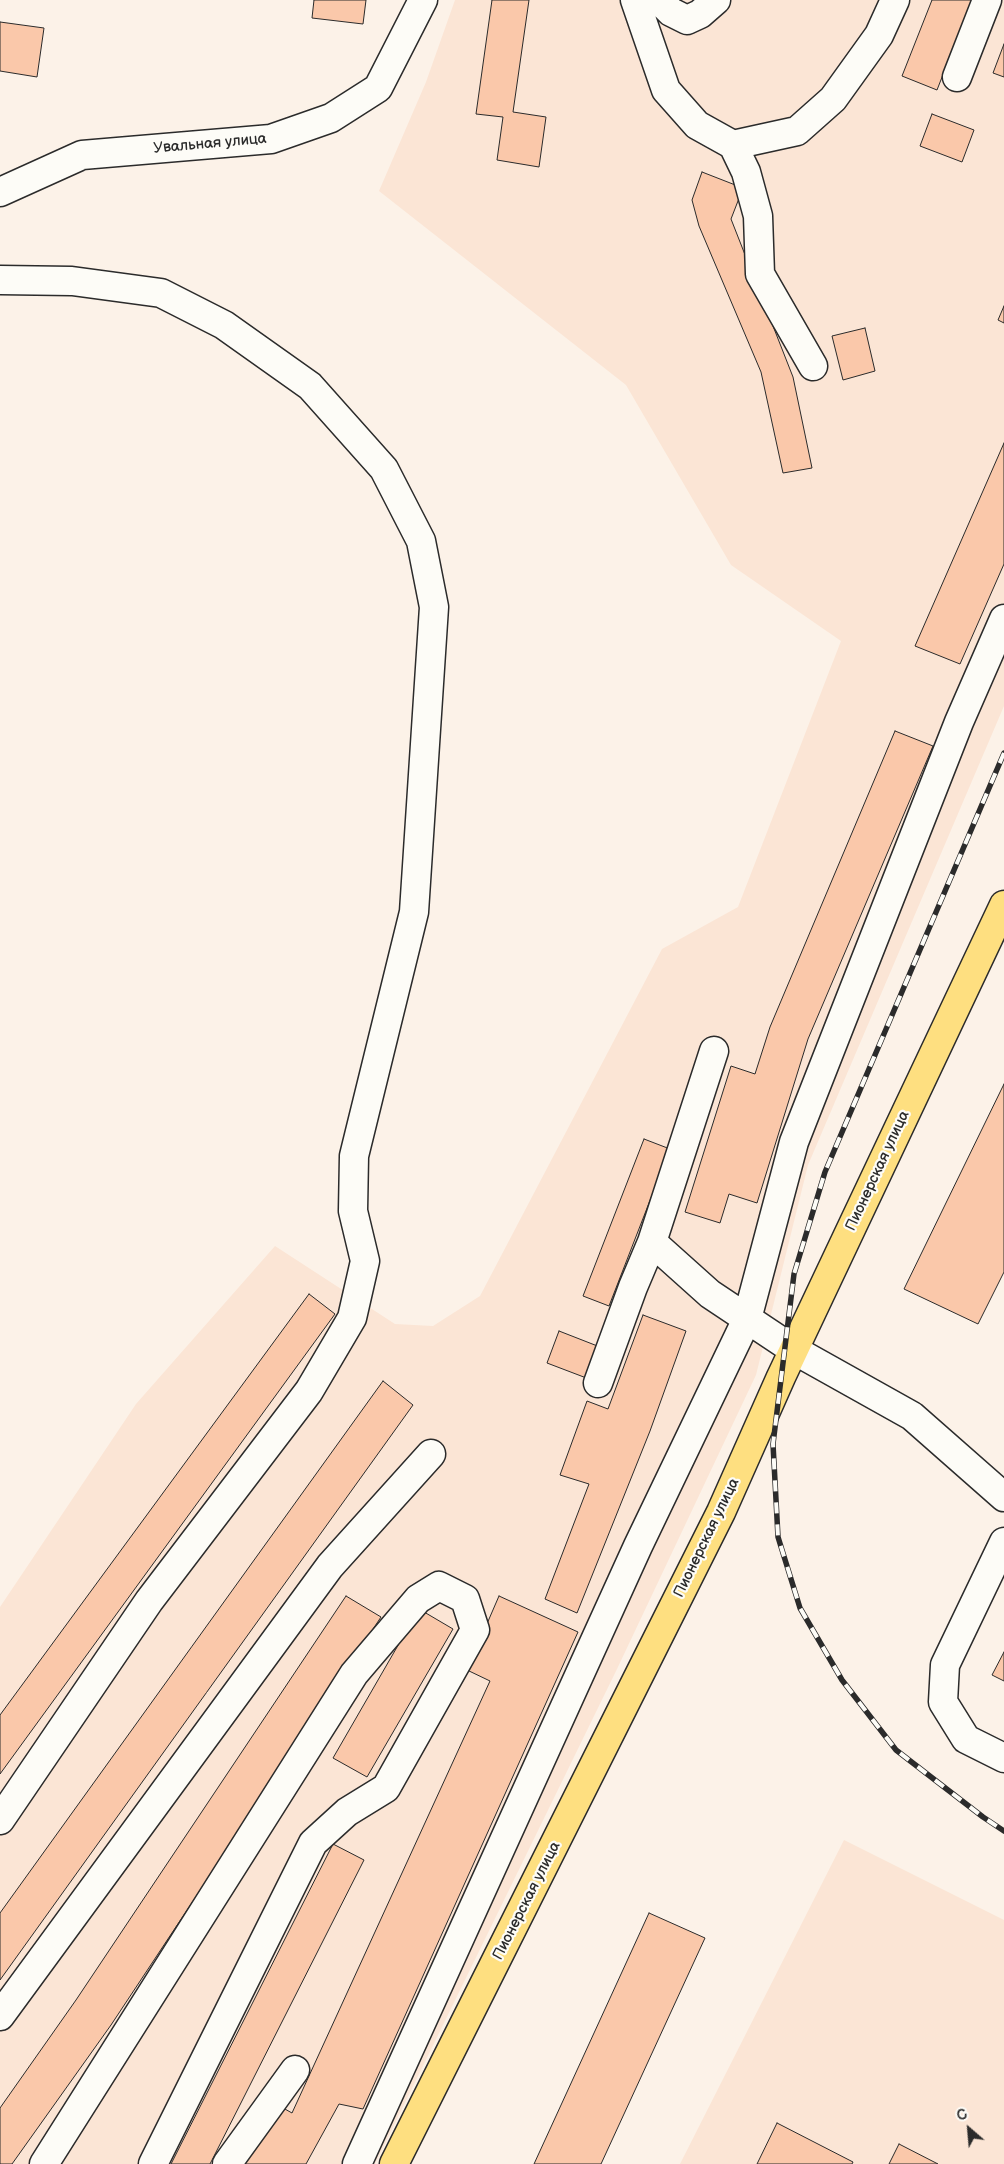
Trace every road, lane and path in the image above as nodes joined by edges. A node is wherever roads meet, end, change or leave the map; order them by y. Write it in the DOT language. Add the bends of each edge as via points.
graph roads {
  1 [pos="423,0"];
  2 [pos="635,0"];
  3 [pos="659,0"];
  4 [pos="716,0"];
  5 [pos="895,0"];
  6 [pos="987,0"];
  7 [pos="957,77"];
  8 [pos="734,145"];
  9 [pos="0,192"];
  10 [pos="0,280"];
  11 [pos="813,366"];
  12 [pos="1004,619"];
  13 [pos="1004,905"];
  14 [pos="714,1051"];
  15 [pos="652,1242"];
  16 [pos="747,1319"];
  17 [pos="794,1350"];
  18 [pos="598,1383"];
  19 [pos="431,1454"];
  20 [pos="1004,1497"];
  21 [pos="1003,1545"];
  22 [pos="1004,1758"];
  23 [pos="0,1820"];
  24 [pos="0,2016"];
  25 [pos="296,2070"];
  26 [pos="44,2164"];
  27 [pos="153,2164"];
  28 [pos="227,2164"];
  29 [pos="357,2164"];
  30 [pos="394,2164"];
  1 -- 9 [label="lane, Увальная улица" via="378,88 331,118 271,139 82,155"];
  2 -- 8 [label="lane" via="666,90 697,125"];
  3 -- 4 [label="lane" via="686,20 700,14"];
  5 -- 8 [label="lane" via="879,35 834,99 797,131"];
  6 -- 7 [label="lane"];
  8 -- 11 [label="lane" via="746,172 758,216 760,274"];
  10 -- 23 [label="lane" via="72,281 160,293 224,325 310,386 384,469 421,541 434,607 414,912 354,1156 353,1212 365,1261 352,1318 309,1391 149,1602"];
  12 -- 16 [label="lane" via="959,722 794,1142"];
  13 -- 17 [label="main road, Пионерская улица"];
  14 -- 15 [label="lane"];
  15 -- 16 [label="lane" via="710,1294"];
  15 -- 18 [label="lane"];
  16 -- 17 [label="lane"];
  16 -- 29 [label="lane" via="634,1555"];
  17 -- 20 [label="lane" via="912,1416"];
  17 -- 30 [label="main road, Пионерская улица" via="722,1512"];
  19 -- 24 [label="lane" via="330,1566"];
  21 -- 22 [label="lane" via="944,1665 943,1702 966,1739"];
  25 -- 28 [label="lane"];
  26 -- 27 [label="lane" via="354,1674 418,1599 439,1586 465,1599 475,1630 386,1788 347,1812 313,1844"];
}
